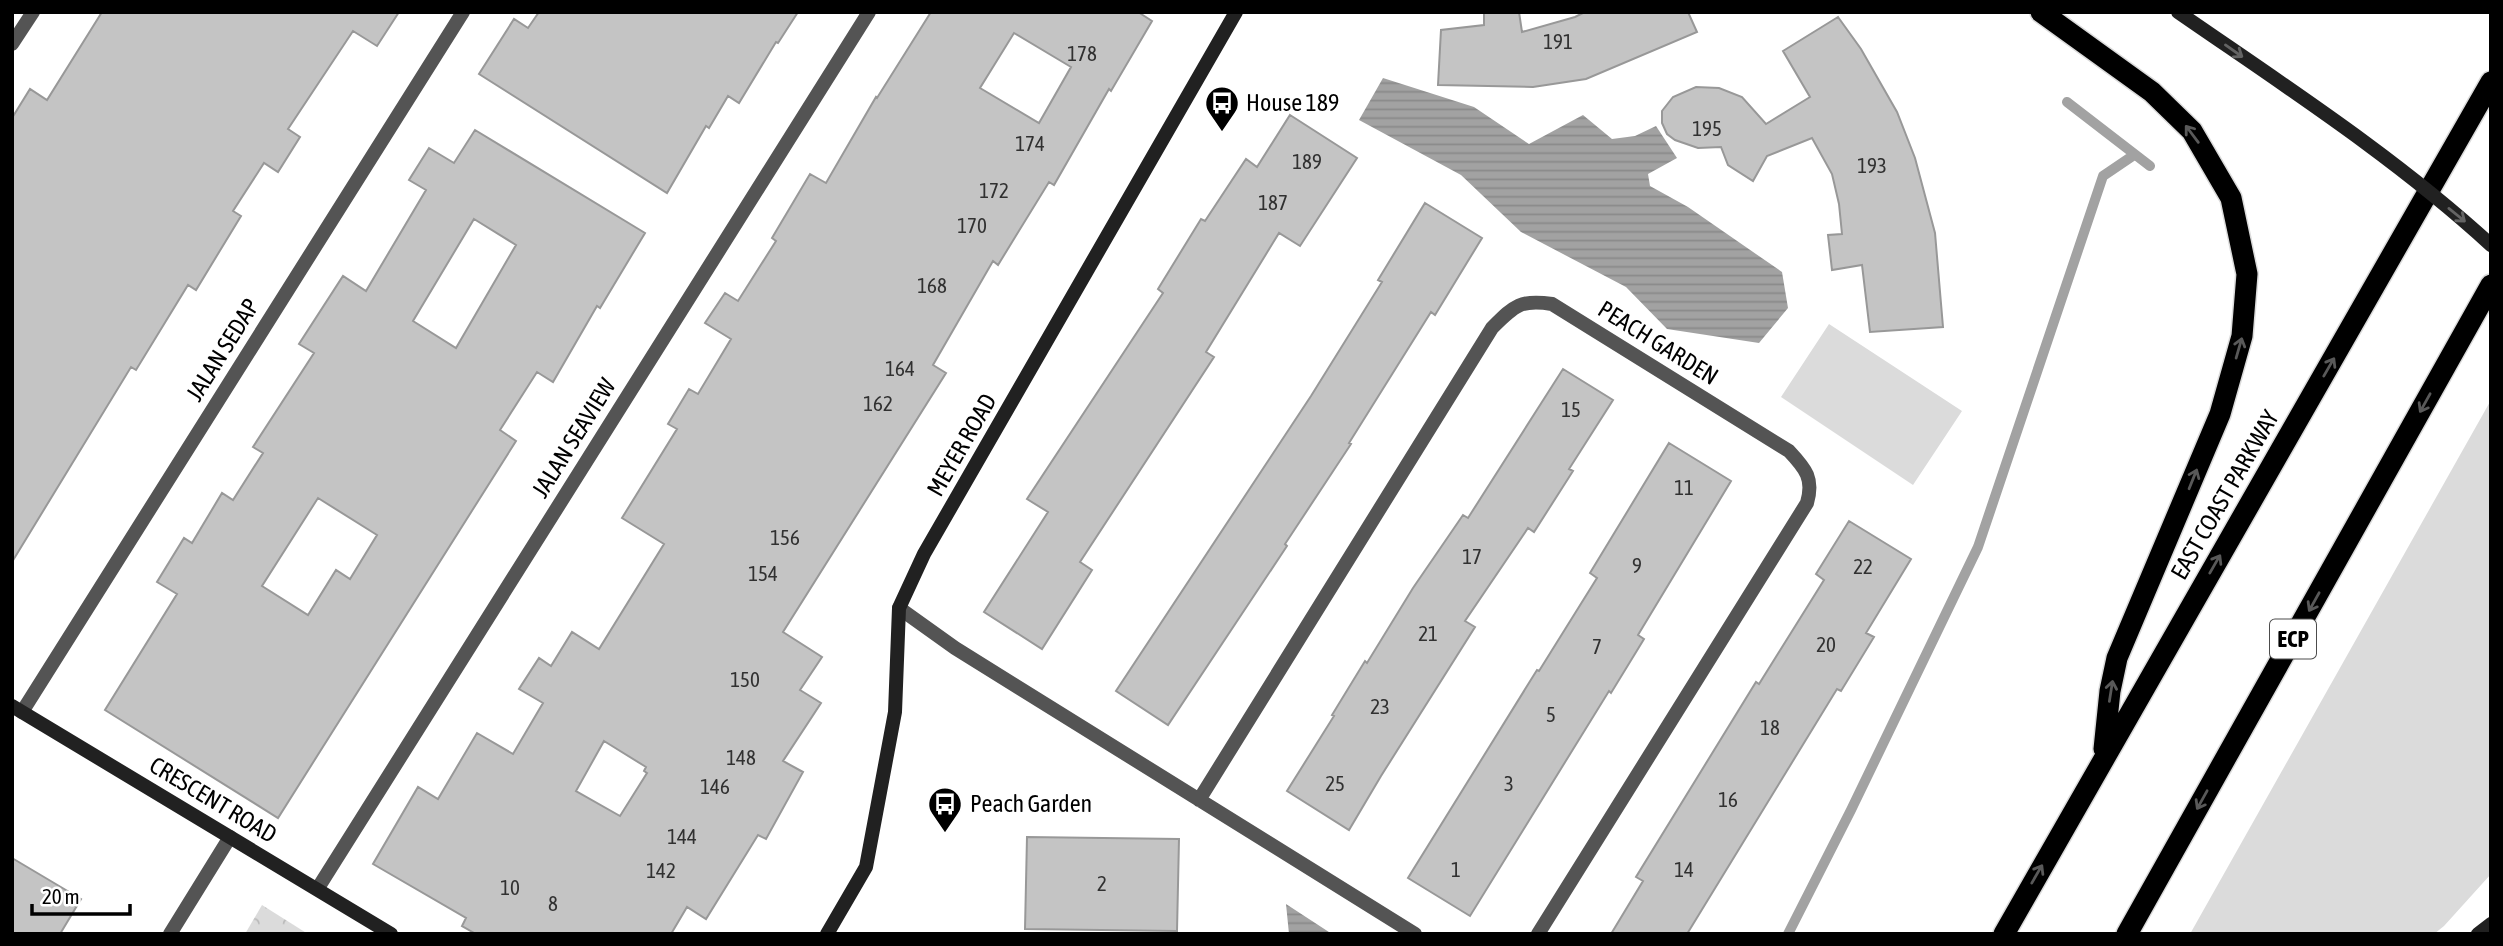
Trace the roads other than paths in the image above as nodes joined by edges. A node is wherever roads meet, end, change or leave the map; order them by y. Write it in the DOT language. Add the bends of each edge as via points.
graph roads {
  1 [pos="33,12"];
  2 [pos="463,12"];
  3 [pos="869,12"];
  4 [pos="1236,12"];
  5 [pos="2041,12"];
  6 [pos="2178,12"];
  7 [pos="12,44"];
  8 [pos="2491,82"];
  9 [pos="2491,245"];
  10 [pos="2491,285"];
  11 [pos="900,608"];
  12 [pos="17,709"];
  13 [pos="2103,758"];
  14 [pos="1199,800"];
  15 [pos="230,837"];
  16 [pos="318,888"];
  17 [pos="2491,923"];
  18 [pos="170,934"];
  19 [pos="391,934"];
  20 [pos="827,934"];
  21 [pos="1415,934"];
  22 [pos="1538,934"];
  23 [pos="2004,934"];
  24 [pos="2127,934"];
  25 [pos="2478,934"];
  1 -- 7 [label="street"];
  2 -- 12 [label="street, JALAN SEDAP"];
  3 -- 16 [label="street, JALAN SEAVIEW"];
  4 -- 11 [label="street, MEYER ROAD" via="925,554"];
  13 -- 5 [label="highway, one-way" via="2117,658 2220,414 2242,336 2247,274 2231,198 2192,131 2152,92"];
  6 -- 9 [label="street, one-way, bridge" via="2349,131"];
  13 -- 8 [label="highway, EAST COAST PARKWAY, one-way"];
  10 -- 24 [label="highway, ECP, one-way"];
  11 -- 14 [label="street" via="955,648"];
  11 -- 20 [label="street, MEYER ROAD" via="895,712 866,867"];
  12 -- 15 [label="street, CRESCENT ROAD"];
  23 -- 13 [label="highway, EAST COAST PARKWAY, one-way"];
  14 -- 21 [label="street"];
  14 -- 22 [label="street, PEACH GARDEN" via="1492,328 1510,310 1530,301 1552,304 1789,451 1804,467 1812,488 1807,503"];
  15 -- 16 [label="street, CRESCENT ROAD"];
  15 -- 18 [label="street"];
  16 -- 19 [label="street, CRESCENT ROAD"];
  17 -- 25 [label="street"];
}
